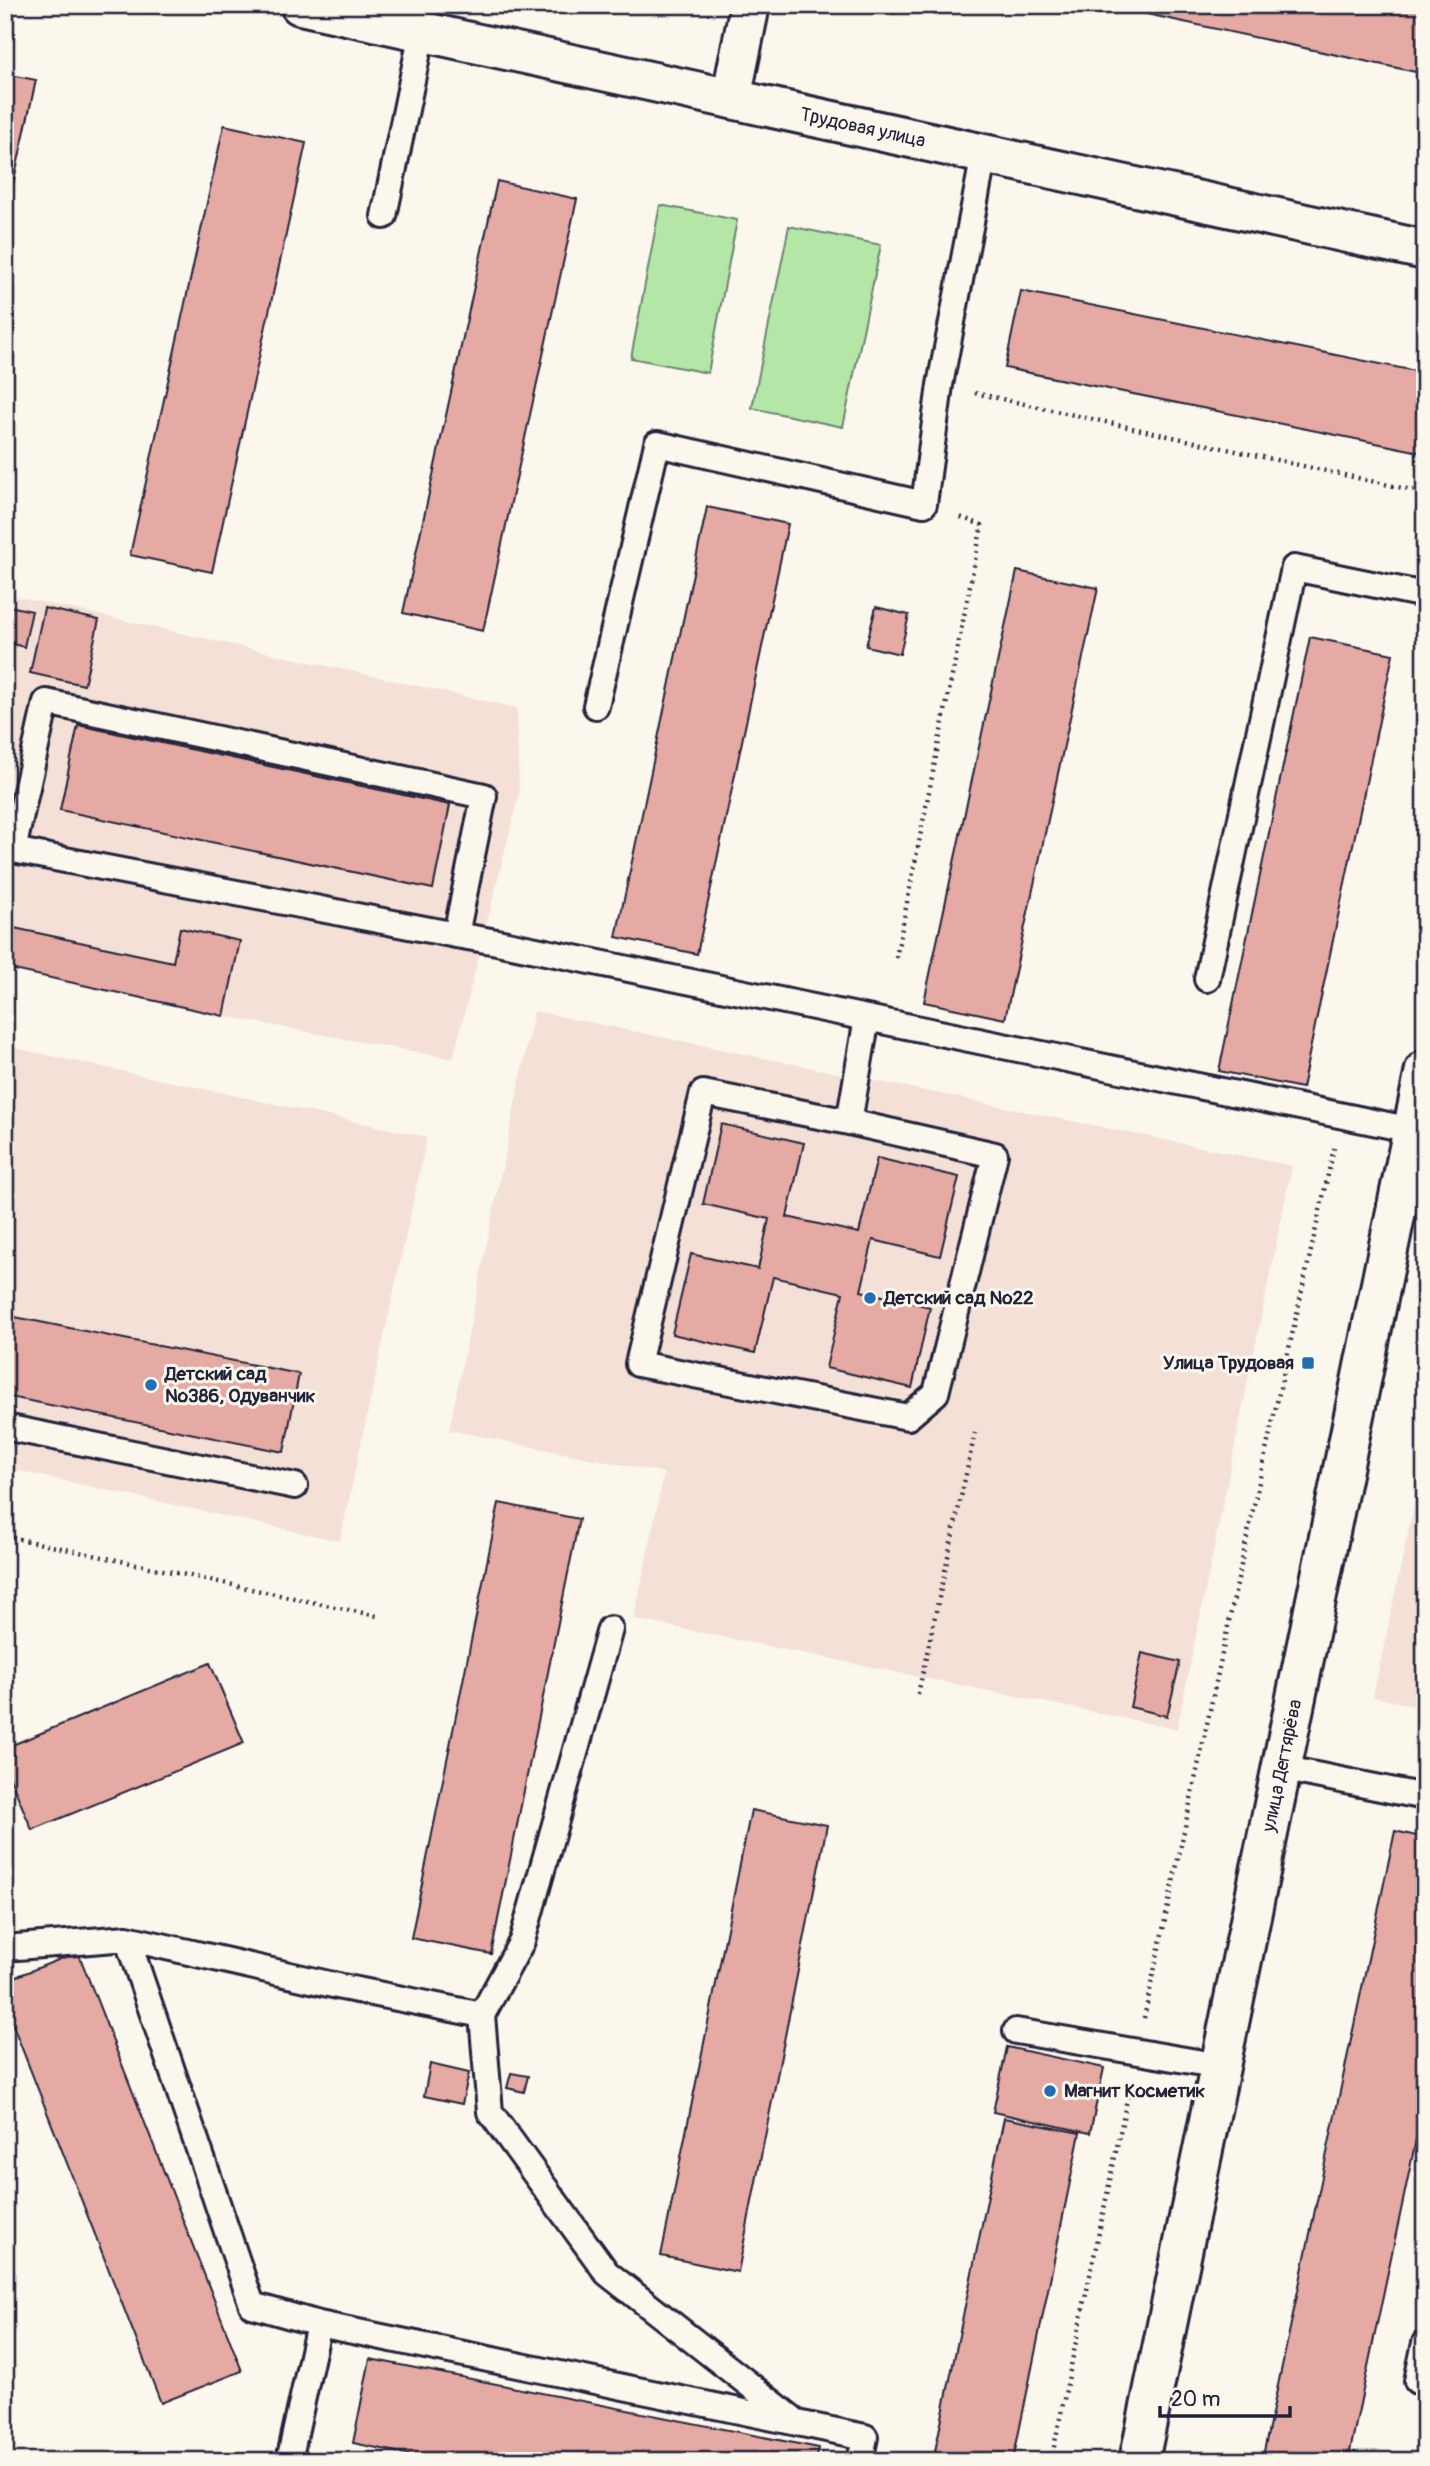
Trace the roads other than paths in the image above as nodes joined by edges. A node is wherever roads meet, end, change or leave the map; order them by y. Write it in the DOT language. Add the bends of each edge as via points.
graph roads {
  1 [pos="300,5"];
  2 [pos="750,5"];
  3 [pos="422,32"];
  4 [pos="731,99"];
  5 [pos="984,154"];
  6 [pos="384,216"];
  7 [pos="1425,250"];
  8 [pos="1425,595"];
  9 [pos="596,706"];
  10 [pos="456,935"];
  11 [pos="1207,979"];
  12 [pos="867,1018"];
  13 [pos="1425,1070"];
  14 [pos="849,1122"];
  15 [pos="1412,1130"];
  16 [pos="5,1427"];
  17 [pos="295,1486"];
  18 [pos="610,1629"];
  19 [pos="1281,1768"];
  20 [pos="1425,1797"];
  21 [pos="127,1938"];
  22 [pos="5,1948"];
  23 [pos="482,2015"];
  24 [pos="1016,2031"];
  25 [pos="1220,2066"];
  26 [pos="320,2324"];
  27 [pos="1425,2343"];
  28 [pos="1425,2383"];
  29 [pos="799,2424"];
  30 [pos="289,2461"];
  31 [pos="860,2461"];
  32 [pos="1139,2461"];
  1 -- 3 [label="street, Трудовая улица"];
  2 -- 4 [label="street"];
  3 -- 4 [label="street, Трудовая улица"];
  3 -- 6 [label="lane"];
  4 -- 5 [label="street, Трудовая улица"];
  5 -- 7 [label="street, Трудовая улица"];
  5 -- 9 [label="lane" via="940,385 924,505 657,444"];
  8 -- 11 [label="lane" via="1294,568"];
  10 -- 10 [label="lane" via="13,850 46,702 484,796"];
  10 -- 12 [label="lane"];
  12 -- 14 [label="lane"];
  12 -- 15 [label="lane"];
  13 -- 15 [label="street, улица Дегтярёва"];
  14 -- 14 [label="lane" via="703,1093 638,1364 908,1417 936,1392 995,1155"];
  15 -- 19 [label="street, улица Дегтярёва"];
  16 -- 17 [label="lane"];
  18 -- 23 [label="lane" via="522,1941"];
  19 -- 20 [label="lane"];
  19 -- 25 [label="street, улица Дегтярёва"];
  21 -- 22 [label="lane"];
  21 -- 23 [label="lane"];
  21 -- 26 [label="lane" via="252,2305"];
  23 -- 29 [label="lane" via="490,2112 607,2273"];
  24 -- 25 [label="lane"];
  25 -- 32 [label="street, улица Дегтярёва"];
  26 -- 29 [label="lane"];
  26 -- 30 [label="lane"];
  27 -- 28 [label="lane" via="1417,2381"];
  29 -- 31 [label="lane" via="865,2437"];
}
